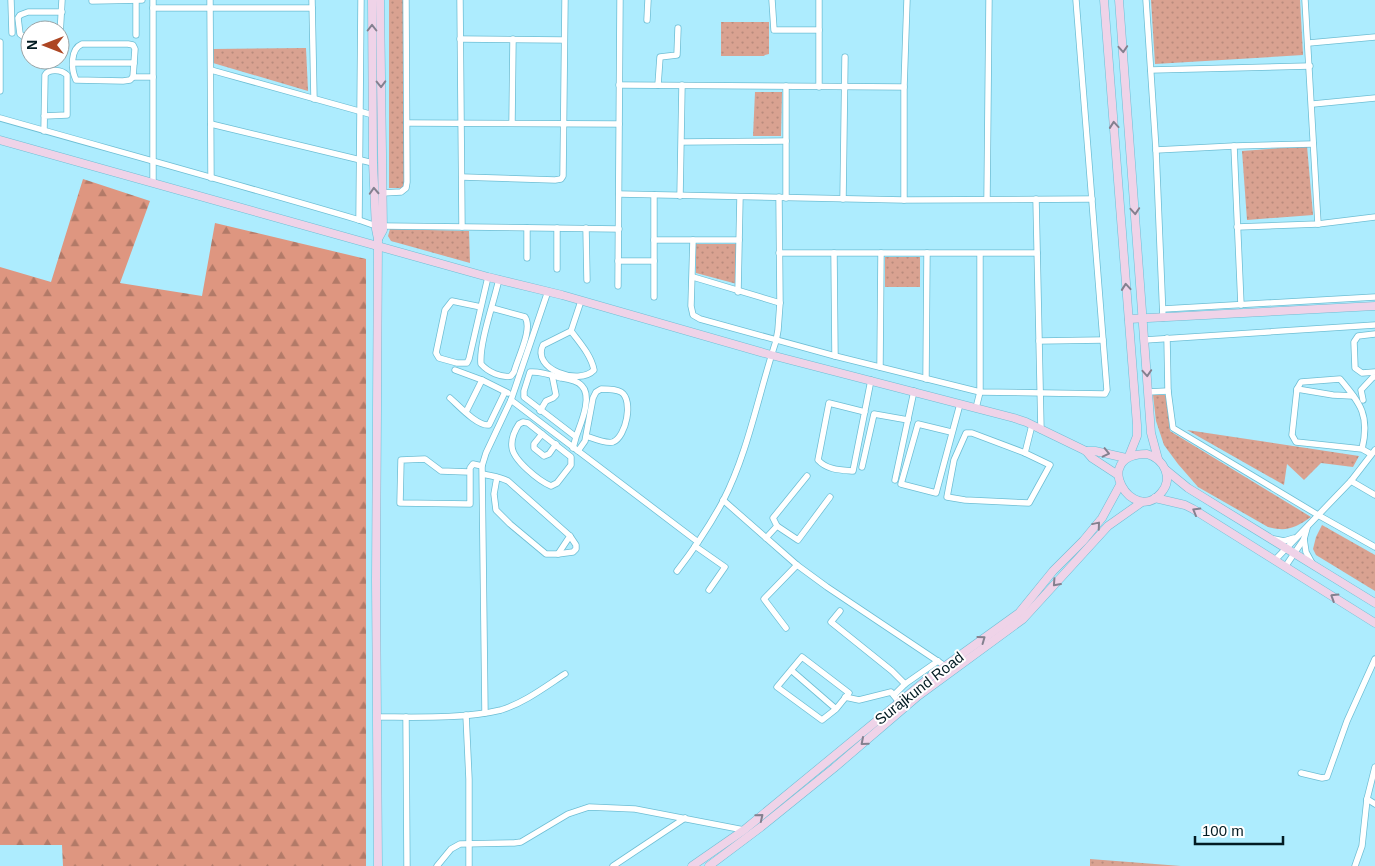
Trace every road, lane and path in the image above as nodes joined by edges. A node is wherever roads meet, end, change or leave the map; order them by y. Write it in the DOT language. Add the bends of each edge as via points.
graph roads {
  1 [pos="11,0"];
  2 [pos="62,0"];
  3 [pos="136,0"];
  4 [pos="142,0"];
  5 [pos="153,0"];
  6 [pos="210,0"];
  7 [pos="312,0"];
  8 [pos="375,0"];
  9 [pos="406,0"];
  10 [pos="460,0"];
  11 [pos="565,0"];
  12 [pos="620,0"];
  13 [pos="648,0"];
  14 [pos="772,0"];
  15 [pos="819,0"];
  16 [pos="907,0"];
  17 [pos="990,0"];
  18 [pos="1076,0"];
  19 [pos="1104,0"];
  20 [pos="1119,0"];
  21 [pos="1146,0"];
  22 [pos="1306,0"];
  23 [pos="92,1"];
  24 [pos="361,1"];
  25 [pos="153,8"];
  26 [pos="210,8"];
  27 [pos="312,8"];
  28 [pos="62,12"];
  29 [pos="20,20"];
  30 [pos="61,20"];
  31 [pos="647,20"];
  32 [pos="678,28"];
  33 [pos="819,30"];
  34 [pos="12,33"];
  35 [pos="136,36"];
  36 [pos="1375,38"];
  37 [pos="460,39"];
  38 [pos="513,39"];
  39 [pos="564,40"];
  40 [pos="0,42"];
  41 [pos="1309,43"];
  42 [pos="361,54"];
  43 [pos="372,55"];
  44 [pos="845,57"];
  45 [pos="73,63"];
  46 [pos="134,63"];
  47 [pos="1310,66"];
  48 [pos="211,70"];
  49 [pos="1151,70"];
  50 [pos="133,77"];
  51 [pos="153,77"];
  52 [pos="620,85"];
  53 [pos="658,85"];
  54 [pos="682,85"];
  55 [pos="786,86"];
  56 [pos="819,87"];
  57 [pos="844,87"];
  58 [pos="904,87"];
  59 [pos="0,91"];
  60 [pos="1375,98"];
  61 [pos="314,99"];
  62 [pos="1313,104"];
  63 [pos="361,112"];
  64 [pos="373,115"];
  65 [pos="44,116"];
  66 [pos="0,118"];
  67 [pos="407,123"];
  68 [pos="461,123"];
  69 [pos="211,124"];
  70 [pos="512,124"];
  71 [pos="564,124"];
  72 [pos="619,124"];
  73 [pos="44,131"];
  74 [pos="0,140"];
  75 [pos="786,141"];
  76 [pos="682,142"];
  77 [pos="1313,144"];
  78 [pos="1234,146"];
  79 [pos="1156,150"];
  80 [pos="153,161"];
  81 [pos="361,161"];
  82 [pos="373,163"];
  83 [pos="462,177"];
  84 [pos="211,178"];
  85 [pos="153,183"];
  86 [pos="382,193"];
  87 [pos="619,194"];
  88 [pos="654,195"];
  89 [pos="680,196"];
  90 [pos="740,197"];
  91 [pos="779,197"];
  92 [pos="786,198"];
  93 [pos="843,199"];
  94 [pos="1036,199"];
  95 [pos="1092,199"];
  96 [pos="904,200"];
  97 [pos="987,200"];
  98 [pos="1375,217"];
  99 [pos="359,220"];
  100 [pos="1318,224"];
  101 [pos="379,226"];
  102 [pos="462,227"];
  103 [pos="1237,227"];
  104 [pos="527,228"];
  105 [pos="557,228"];
  106 [pos="586,228"];
  107 [pos="619,229"];
  108 [pos="654,240"];
  109 [pos="693,240"];
  110 [pos="739,240"];
  111 [pos="378,242"];
  112 [pos="779,253"];
  113 [pos="834,253"];
  114 [pos="881,253"];
  115 [pos="926,253"];
  116 [pos="1037,253"];
  117 [pos="980,254"];
  118 [pos="527,258"];
  119 [pos="654,261"];
  120 [pos="618,262"];
  121 [pos="557,270"];
  122 [pos="488,277"];
  123 [pos="693,277"];
  124 [pos="499,279"];
  125 [pos="588,280"];
  126 [pos="618,286"];
  127 [pos="548,291"];
  128 [pos="738,292"];
  129 [pos="654,297"];
  130 [pos="1375,297"];
  131 [pos="581,301"];
  132 [pos="780,303"];
  133 [pos="1241,305"];
  134 [pos="1375,306"];
  135 [pos="481,308"];
  136 [pos="492,308"];
  137 [pos="1163,309"];
  138 [pos="1163,318"];
  139 [pos="1129,319"];
  140 [pos="1144,319"];
  141 [pos="1375,325"];
  142 [pos="571,331"];
  143 [pos="1375,334"];
  144 [pos="1167,338"];
  145 [pos="1103,340"];
  146 [pos="1145,340"];
  147 [pos="776,341"];
  148 [pos="1039,341"];
  149 [pos="771,355"];
  150 [pos="835,356"];
  151 [pos="880,367"];
  152 [pos="455,370"];
  153 [pos="1375,372"];
  154 [pos="552,376"];
  155 [pos="1375,377"];
  156 [pos="926,379"];
  157 [pos="482,380"];
  158 [pos="871,380"];
  159 [pos="1298,389"];
  160 [pos="914,391"];
  161 [pos="1168,391"];
  162 [pos="505,392"];
  163 [pos="980,392"];
  164 [pos="1148,392"];
  165 [pos="1040,394"];
  166 [pos="1353,396"];
  167 [pos="450,398"];
  168 [pos="511,398"];
  169 [pos="1363,400"];
  170 [pos="960,404"];
  171 [pos="976,408"];
  172 [pos="540,411"];
  173 [pos="466,412"];
  174 [pos="865,412"];
  175 [pos="908,420"];
  176 [pos="1032,425"];
  177 [pos="1041,430"];
  178 [pos="552,432"];
  179 [pos="951,432"];
  180 [pos="542,434"];
  181 [pos="586,436"];
  182 [pos="548,438"];
  183 [pos="576,438"];
  184 [pos="851,440"];
  185 [pos="859,442"];
  186 [pos="556,444"];
  187 [pos="575,449"];
  188 [pos="1362,449"];
  189 [pos="1086,451"];
  190 [pos="1373,452"];
  191 [pos="1026,453"];
  192 [pos="1128,457"];
  193 [pos="1158,459"];
  194 [pos="482,466"];
  195 [pos="862,467"];
  196 [pos="1166,470"];
  197 [pos="468,472"];
  198 [pos="483,474"];
  199 [pos="1118,475"];
  200 [pos="807,476"];
  201 [pos="496,478"];
  202 [pos="895,480"];
  203 [pos="1351,481"];
  204 [pos="1120,485"];
  205 [pos="1375,495"];
  206 [pos="830,497"];
  207 [pos="1155,498"];
  208 [pos="723,500"];
  209 [pos="1142,502"];
  210 [pos="1318,515"];
  211 [pos="777,526"];
  212 [pos="1306,528"];
  213 [pos="570,536"];
  214 [pos="1297,537"];
  215 [pos="1304,537"];
  216 [pos="766,538"];
  217 [pos="1270,538"];
  218 [pos="696,544"];
  219 [pos="1375,547"];
  220 [pos="1286,548"];
  221 [pos="1294,553"];
  222 [pos="558,554"];
  223 [pos="1275,560"];
  224 [pos="797,564"];
  225 [pos="1312,564"];
  226 [pos="1285,567"];
  227 [pos="677,571"];
  228 [pos="709,590"];
  229 [pos="1375,602"];
  230 [pos="840,611"];
  231 [pos="1375,623"];
  232 [pos="786,628"];
  233 [pos="1375,659"];
  234 [pos="938,661"];
  235 [pos="945,666"];
  236 [pos="791,670"];
  237 [pos="565,674"];
  238 [pos="905,684"];
  239 [pos="846,697"];
  240 [pos="897,698"];
  241 [pos="836,709"];
  242 [pos="485,713"];
  243 [pos="466,715"];
  244 [pos="377,717"];
  245 [pos="406,717"];
  246 [pos="1375,767"];
  247 [pos="1302,773"];
  248 [pos="1367,799"];
  249 [pos="1375,804"];
  250 [pos="685,818"];
  251 [pos="744,830"];
  252 [pos="470,843"];
  253 [pos="1358,865"];
  254 [pos="378,866"];
  255 [pos="407,866"];
  256 [pos="436,866"];
  257 [pos="469,866"];
  258 [pos="613,866"];
  259 [pos="692,866"];
  260 [pos="709,866"];
  1 -- 34 [label="street"];
  2 -- 28 [label="street"];
  3 -- 4 [label="street"];
  3 -- 23 [label="street"];
  3 -- 35 [label="street"];
  5 -- 25 [label="street"];
  6 -- 26 [label="street"];
  7 -- 27 [label="street"];
  8 -- 24 [label="street"];
  43 -- 8 [label="street, one-way"];
  8 -- 86 [label="street, one-way"];
  9 -- 67 [label="street"];
  10 -- 37 [label="street"];
  11 -- 39 [label="street"];
  12 -- 52 [label="street"];
  13 -- 31 [label="street"];
  14 -- 33 [label="street" via="774,30"];
  15 -- 33 [label="street"];
  16 -- 58 [label="street"];
  17 -- 97 [label="street"];
  18 -- 95 [label="street"];
  139 -- 19 [label="street, one-way"];
  20 -- 140 [label="street, one-way"];
  21 -- 49 [label="street"];
  22 -- 41 [label="street"];
  24 -- 42 [label="street"];
  25 -- 26 [label="street"];
  25 -- 51 [label="street"];
  26 -- 27 [label="street"];
  26 -- 48 [label="street"];
  27 -- 61 [label="street"];
  28 -- 29 [label="street" via="28,12 20,15"];
  28 -- 30 [label="street"];
  32 -- 53 [label="street" via="677,55 660,57"];
  33 -- 56 [label="street"];
  36 -- 41 [label="street"];
  37 -- 38 [label="street"];
  37 -- 68 [label="street"];
  38 -- 39 [label="street"];
  38 -- 70 [label="street"];
  39 -- 71 [label="street"];
  40 -- 59 [label="street"];
  41 -- 47 [label="street"];
  42 -- 43 [label="street"];
  42 -- 63 [label="street"];
  43 -- 64 [label="street"];
  44 -- 57 [label="street"];
  45 -- 46 [label="street"];
  45 -- 46 [label="street" via="73,51 82,44 133,45"];
  45 -- 50 [label="street" via="74,76 80,81 123,81"];
  46 -- 50 [label="street"];
  47 -- 49 [label="street"];
  47 -- 62 [label="street"];
  48 -- 61 [label="street"];
  48 -- 69 [label="street"];
  49 -- 79 [label="street"];
  50 -- 51 [label="street"];
  51 -- 80 [label="street"];
  52 -- 53 [label="street"];
  52 -- 72 [label="street"];
  53 -- 54 [label="street"];
  54 -- 55 [label="street"];
  54 -- 76 [label="street"];
  55 -- 56 [label="street"];
  55 -- 75 [label="street"];
  56 -- 57 [label="street"];
  57 -- 58 [label="street"];
  57 -- 93 [label="street"];
  58 -- 96 [label="street"];
  60 -- 62 [label="street"];
  61 -- 63 [label="street"];
  62 -- 77 [label="street"];
  63 -- 64 [label="street"];
  63 -- 81 [label="street"];
  64 -- 82 [label="street"];
  65 -- 65 [label="street" via="46,73 62,71 67,75 67,116"];
  65 -- 73 [label="street"];
  66 -- 73 [label="street"];
  67 -- 68 [label="street"];
  67 -- 86 [label="street" via="406,188 401,192"];
  68 -- 70 [label="street"];
  68 -- 83 [label="street"];
  69 -- 81 [label="street"];
  69 -- 84 [label="street"];
  70 -- 71 [label="street"];
  71 -- 72 [label="street"];
  71 -- 83 [label="street" via="561,179"];
  72 -- 87 [label="street"];
  73 -- 80 [label="street"];
  74 -- 85 [label="street"];
  75 -- 76 [label="street"];
  75 -- 92 [label="street"];
  76 -- 89 [label="street"];
  77 -- 78 [label="street"];
  77 -- 100 [label="street"];
  78 -- 79 [label="street"];
  78 -- 103 [label="street"];
  79 -- 137 [label="street"];
  80 -- 84 [label="street"];
  80 -- 85 [label="street"];
  81 -- 82 [label="street"];
  81 -- 99 [label="street"];
  101 -- 82 [label="street, one-way"];
  83 -- 102 [label="street"];
  84 -- 99 [label="street"];
  85 -- 111 [label="street"];
  86 -- 101 [label="street"];
  87 -- 88 [label="street"];
  87 -- 107 [label="street"];
  88 -- 89 [label="street"];
  88 -- 108 [label="street"];
  89 -- 90 [label="street"];
  90 -- 91 [label="street"];
  90 -- 110 [label="street"];
  91 -- 92 [label="street"];
  91 -- 112 [label="street"];
  92 -- 93 [label="street"];
  93 -- 96 [label="street"];
  94 -- 95 [label="street"];
  94 -- 97 [label="street"];
  94 -- 116 [label="street"];
  95 -- 145 [label="street"];
  96 -- 97 [label="street"];
  98 -- 100 [label="street"];
  99 -- 101 [label="street"];
  100 -- 103 [label="street"];
  101 -- 102 [label="street"];
  101 -- 111 [label="street" via="383,230"];
  102 -- 104 [label="street"];
  103 -- 133 [label="street"];
  104 -- 105 [label="street"];
  104 -- 118 [label="street"];
  105 -- 106 [label="street"];
  105 -- 121 [label="street"];
  106 -- 107 [label="street"];
  106 -- 125 [label="street"];
  107 -- 120 [label="street"];
  108 -- 109 [label="street"];
  108 -- 119 [label="street"];
  109 -- 110 [label="street"];
  109 -- 123 [label="street"];
  110 -- 128 [label="street"];
  111 -- 122 [label="street"];
  111 -- 244 [label="street"];
  112 -- 113 [label="street"];
  112 -- 132 [label="street"];
  113 -- 114 [label="street"];
  113 -- 150 [label="street"];
  114 -- 115 [label="street"];
  114 -- 151 [label="street"];
  115 -- 117 [label="street"];
  115 -- 156 [label="street"];
  116 -- 117 [label="street"];
  116 -- 148 [label="street"];
  117 -- 163 [label="street"];
  119 -- 120 [label="street"];
  119 -- 129 [label="street"];
  120 -- 126 [label="street"];
  122 -- 124 [label="street"];
  122 -- 135 [label="street"];
  123 -- 128 [label="street"];
  123 -- 147 [label="street" via="693,315"];
  124 -- 127 [label="street"];
  124 -- 136 [label="street"];
  127 -- 131 [label="street"];
  127 -- 168 [label="street"];
  128 -- 132 [label="street"];
  130 -- 133 [label="street"];
  131 -- 142 [label="street"];
  131 -- 149 [label="street"];
  132 -- 147 [label="street"];
  133 -- 137 [label="street"];
  134 -- 138 [label="street"];
  135 -- 135 [label="street" via="452,301 448,304 436,353 439,358 467,363"];
  136 -- 136 [label="street" via="480,355 481,364 504,377 511,376 528,322 525,317"];
  137 -- 138 [label="street"];
  138 -- 140 [label="street"];
  139 -- 140 [label="street"];
  139 -- 192 [label="street" via="1137,436"];
  140 -- 146 [label="street"];
  141 -- 144 [label="street"];
  142 -- 142 [label="street" via="543,345 541,355 553,370 583,376 594,370 593,365"];
  143 -- 153 [label="street" via="1356,337 1354,355 1357,371"];
  144 -- 146 [label="street"];
  144 -- 161 [label="street"];
  145 -- 148 [label="street"];
  145 -- 165 [label="street" via="1106,392 1098,395"];
  146 -- 164 [label="street, one-way"];
  147 -- 149 [label="street"];
  147 -- 150 [label="street"];
  148 -- 165 [label="street"];
  149 -- 158 [label="street"];
  149 -- 208 [label="street" via="740,459"];
  150 -- 151 [label="street"];
  151 -- 156 [label="street"];
  152 -- 157 [label="street"];
  154 -- 172 [label="street" via="556,395 546,401"];
  154 -- 172 [label="street" via="530,372 528,377 524,397"];
  154 -- 183 [label="street" via="582,384 585,390 587,403"];
  155 -- 169 [label="street" via="1361,390"];
  156 -- 163 [label="street"];
  157 -- 162 [label="street"];
  157 -- 173 [label="street"];
  158 -- 160 [label="street"];
  158 -- 174 [label="street"];
  159 -- 166 [label="street"];
  159 -- 166 [label="street" via="1301,382 1340,380"];
  159 -- 188 [label="street" via="1292,435 1296,442"];
  160 -- 170 [label="street"];
  160 -- 175 [label="street"];
  161 -- 164 [label="street"];
  161 -- 210 [label="street" via="1171,424 1175,429"];
  162 -- 168 [label="street"];
  162 -- 173 [label="street" via="489,425 483,426"];
  163 -- 165 [label="street"];
  163 -- 171 [label="street"];
  164 -- 193 [label="street" via="1151,433"];
  165 -- 177 [label="street"];
  166 -- 188 [label="street" via="1365,421"];
  167 -- 173 [label="street"];
  168 -- 178 [label="street"];
  168 -- 194 [label="street"];
  170 -- 171 [label="street"];
  170 -- 179 [label="street"];
  171 -- 176 [label="street"];
  172 -- 183 [label="street"];
  174 -- 185 [label="street"];
  174 -- 185 [label="street" via="829,402 818,460 823,466 853,471"];
  175 -- 195 [label="street" via="874,414"];
  175 -- 202 [label="street"];
  176 -- 177 [label="street"];
  176 -- 191 [label="street"];
  177 -- 189 [label="street"];
  178 -- 182 [label="street"];
  178 -- 187 [label="street"];
  179 -- 179 [label="street" via="918,424 901,484 936,493"];
  180 -- 182 [label="street"];
  180 -- 186 [label="street" via="534,444 539,453 549,454"];
  180 -- 186 [label="street" via="528,423 519,424 511,445 517,459 551,486 572,465 571,457"];
  181 -- 181 [label="street" via="596,392 601,389 622,393 628,406 624,430 614,442"];
  181 -- 187 [label="street"];
  182 -- 186 [label="street"];
  183 -- 187 [label="street"];
  184 -- 185 [label="street"];
  187 -- 218 [label="street"];
  188 -- 190 [label="street"];
  189 -- 192 [label="street, one-way"];
  189 -- 199 [label="street"];
  190 -- 203 [label="street"];
  191 -- 191 [label="street" via="1050,465 1029,503 947,497 954,460 966,433"];
  192 -- 193 [label="street" via="1147,454"];
  192 -- 199 [label="street"];
  193 -- 196 [label="street"];
  194 -- 197 [label="street" via="473,464"];
  194 -- 198 [label="street"];
  196 -- 207 [label="street" via="1167,481"];
  196 -- 217 [label="street" via="1188,488"];
  197 -- 197 [label="street" via="470,504 400,503 401,460 425,460 441,471"];
  198 -- 201 [label="street"];
  198 -- 242 [label="street"];
  199 -- 204 [label="street"];
  200 -- 211 [label="street" via="774,518"];
  201 -- 213 [label="street" via="508,481"];
  201 -- 222 [label="street" via="496,510 546,554"];
  203 -- 205 [label="street"];
  203 -- 210 [label="street"];
  204 -- 209 [label="street" via="1128,495"];
  235 -- 204 [label="street, Surajkund Road, one-way" via="1024,608 1102,518"];
  206 -- 211 [label="street" via="798,540"];
  207 -- 209 [label="street"];
  223 -- 207 [label="street, one-way" via="1193,509"];
  208 -- 216 [label="street"];
  208 -- 218 [label="street"];
  209 -- 260 [label="street, Surajkund Road, one-way" via="1108,526 1023,619 918,696 827,774"];
  210 -- 212 [label="street"];
  210 -- 219 [label="street"];
  211 -- 216 [label="street"];
  212 -- 214 [label="street"];
  212 -- 215 [label="street"];
  213 -- 222 [label="street"];
  213 -- 222 [label="street" via="576,548 573,552"];
  214 -- 217 [label="street" via="1284,541"];
  214 -- 220 [label="street"];
  215 -- 221 [label="street"];
  215 -- 225 [label="street"];
  216 -- 224 [label="street"];
  217 -- 220 [label="street"];
  218 -- 227 [label="street"];
  218 -- 228 [label="street" via="725,567"];
  220 -- 221 [label="street"];
  220 -- 223 [label="street"];
  221 -- 225 [label="street"];
  221 -- 226 [label="street"];
  223 -- 226 [label="street"];
  224 -- 232 [label="street" via="764,599"];
  224 -- 234 [label="street"];
  225 -- 229 [label="street"];
  231 -- 226 [label="street, one-way"];
  230 -- 238 [label="street" via="831,622"];
  233 -- 247 [label="street" via="1347,721 1327,777"];
  234 -- 235 [label="street"];
  234 -- 238 [label="street"];
  235 -- 240 [label="street, Surajkund Road"];
  236 -- 239 [label="street" via="802,657 849,693"];
  236 -- 241 [label="street"];
  236 -- 241 [label="street" via="777,687 822,720"];
  237 -- 242 [label="street" via="523,700"];
  238 -- 240 [label="street"];
  239 -- 240 [label="street" via="859,700 891,692"];
  239 -- 241 [label="street"];
  251 -- 240 [label="street, Surajkund Road, one-way"];
  242 -- 243 [label="street"];
  243 -- 245 [label="street"];
  243 -- 252 [label="street"];
  244 -- 245 [label="street"];
  244 -- 254 [label="street"];
  245 -- 255 [label="street"];
  246 -- 248 [label="street"];
  248 -- 249 [label="street"];
  248 -- 253 [label="street"];
  250 -- 251 [label="street"];
  250 -- 252 [label="street" via="635,809 589,807 568,814 521,842"];
  250 -- 258 [label="street"];
  251 -- 259 [label="street, Surajkund Road"];
  252 -- 256 [label="street" via="456,845"];
  252 -- 257 [label="street"];
}
